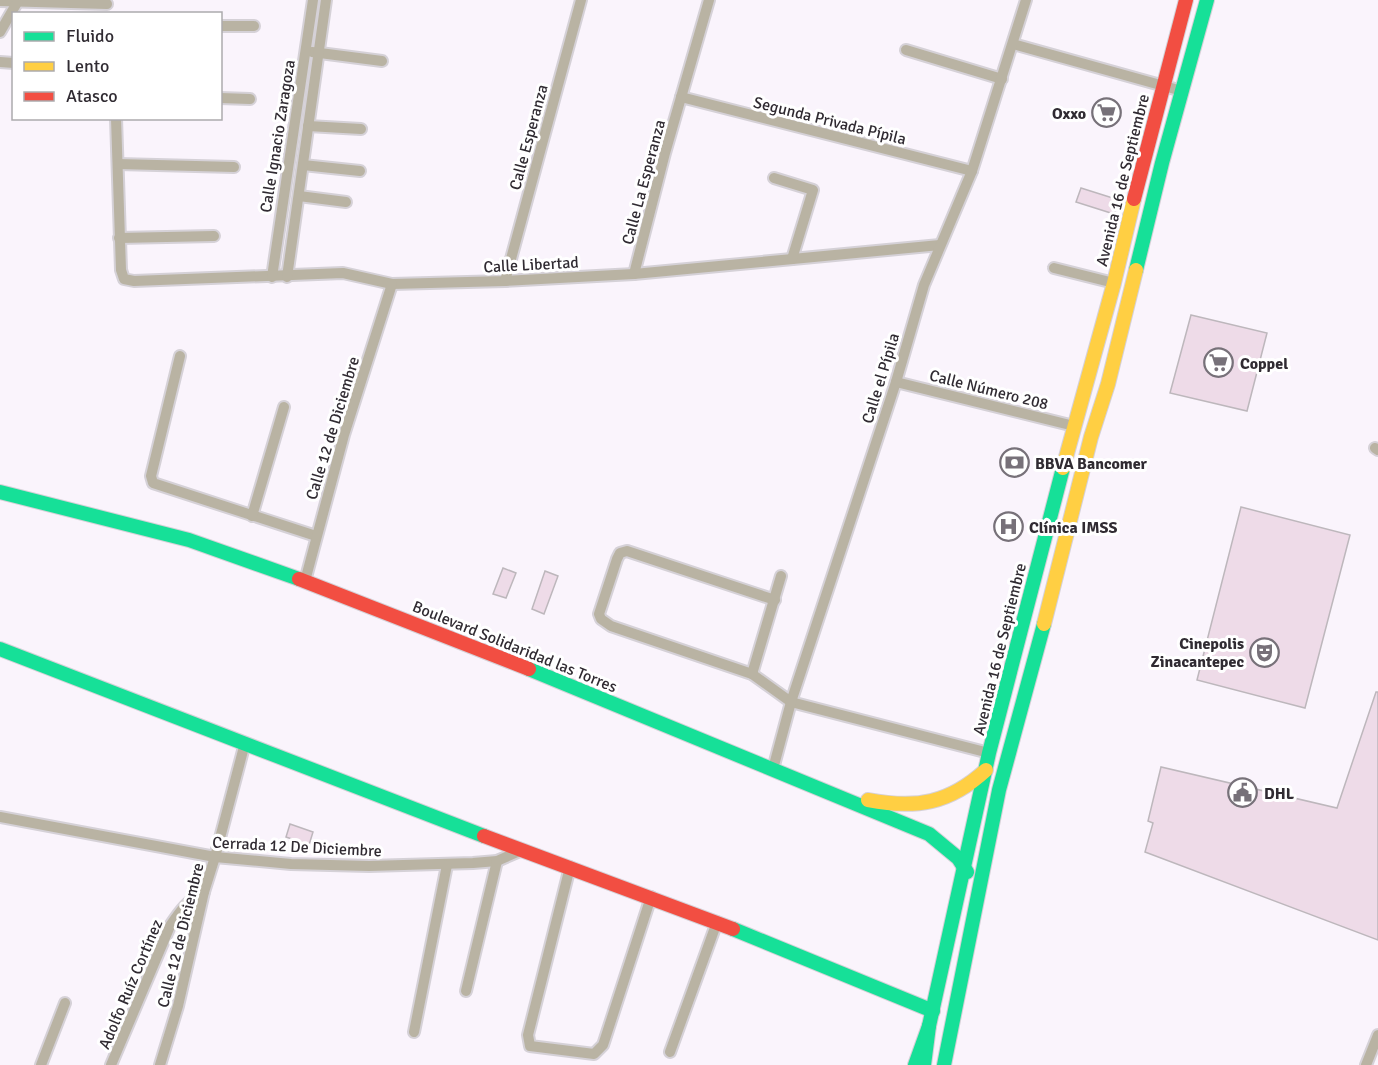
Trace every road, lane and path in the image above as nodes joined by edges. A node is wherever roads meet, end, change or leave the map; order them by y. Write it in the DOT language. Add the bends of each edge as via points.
graph roads {
  1 [pos="313,0"];
  2 [pos="326,0"];
  3 [pos="581,0"];
  4 [pos="709,0"];
  5 [pos="1026,0"];
  6 [pos="1186,0"];
  7 [pos="1207,0"];
  8 [pos="0,1"];
  9 [pos="18,1"];
  10 [pos="107,6"];
  11 [pos="222,26"];
  12 [pos="254,26"];
  13 [pos="0,32"];
  14 [pos="1013,44"];
  15 [pos="906,50"];
  16 [pos="305,51"];
  17 [pos="319,53"];
  18 [pos="382,61"];
  19 [pos="1002,79"];
  20 [pos="1162,86"];
  21 [pos="1182,91"];
  22 [pos="681,97"];
  23 [pos="222,98"];
  24 [pos="250,99"];
  25 [pos="117,120"];
  26 [pos="308,126"];
  27 [pos="361,129"];
  28 [pos="118,164"];
  29 [pos="303,165"];
  30 [pos="234,167"];
  31 [pos="360,171"];
  32 [pos="972,171"];
  33 [pos="774,178"];
  34 [pos="299,196"];
  35 [pos="346,202"];
  36 [pos="214,236"];
  37 [pos="278,237"];
  38 [pos="119,238"];
  39 [pos="293,238"];
  40 [pos="940,245"];
  41 [pos="792,260"];
  42 [pos="1054,268"];
  43 [pos="634,274"];
  44 [pos="272,277"];
  45 [pos="288,277"];
  46 [pos="505,281"];
  47 [pos="1114,283"];
  48 [pos="392,284"];
  49 [pos="180,356"];
  50 [pos="896,382"];
  51 [pos="284,406"];
  52 [pos="1074,426"];
  53 [pos="0,492"];
  54 [pos="252,516"];
  55 [pos="316,536"];
  56 [pos="782,576"];
  57 [pos="305,581"];
  58 [pos="775,600"];
  59 [pos="0,650"];
  60 [pos="752,674"];
  61 [pos="791,702"];
  62 [pos="245,742"];
  63 [pos="989,753"];
  64 [pos="773,769"];
  65 [pos="986,770"];
  66 [pos="828,790"];
  67 [pos="0,817"];
  68 [pos="522,850"];
  69 [pos="215,858"];
  70 [pos="497,861"];
  71 [pos="447,865"];
  72 [pos="570,867"];
  73 [pos="964,868"];
  74 [pos="204,892"];
  75 [pos="651,897"];
  76 [pos="980,897"];
  77 [pos="717,922"];
  78 [pos="466,991"];
  79 [pos="65,1003"];
  80 [pos="933,1011"];
  81 [pos="930,1026"];
  82 [pos="414,1032"];
  83 [pos="1378,1035"];
  84 [pos="670,1052"];
  85 [pos="40,1065"];
  86 [pos="111,1065"];
  87 [pos="160,1065"];
  88 [pos="915,1065"];
  89 [pos="924,1065"];
  90 [pos="944,1065"];
  91 [pos="1366,1065"];
  1 -- 16 [label="street, Calle Ignacio Zaragoza"];
  2 -- 17 [label="street, Calle Ignacio Zaragoza"];
  3 -- 46 [label="street, Calle Esperanza"];
  4 -- 22 [label="street, Calle La Esperanza"];
  5 -- 14 [label="street, Calle el Pípila"];
  6 -- 20 [label="main road, Avenida 16 de Septiembre"];
  7 -- 21 [label="main road"];
  8 -- 9 [label="street"];
  9 -- 10 [label="street"];
  9 -- 13 [label="street"];
  11 -- 12 [label="street"];
  14 -- 19 [label="street, Calle el Pípila"];
  14 -- 20 [label="street"];
  15 -- 19 [label="street"];
  16 -- 17 [label="street"];
  16 -- 37 [label="street, Calle Ignacio Zaragoza"];
  17 -- 18 [label="street"];
  17 -- 26 [label="street, Calle Ignacio Zaragoza"];
  19 -- 32 [label="street, Calle el Pípila"];
  20 -- 21 [label="street"];
  20 -- 47 [label="main road, Avenida 16 de Septiembre"];
  21 -- 76 [label="main road" via="999,790"];
  22 -- 32 [label="street, Segunda Privada Pípila"];
  22 -- 43 [label="street, Calle La Esperanza"];
  23 -- 24 [label="street"];
  25 -- 28 [label="street"];
  26 -- 27 [label="street"];
  26 -- 29 [label="street, Calle Ignacio Zaragoza"];
  28 -- 30 [label="street"];
  28 -- 38 [label="street"];
  29 -- 31 [label="street"];
  29 -- 34 [label="street, Calle Ignacio Zaragoza"];
  32 -- 40 [label="street, Calle el Pípila"];
  33 -- 41 [label="street" via="813,190"];
  34 -- 35 [label="street"];
  34 -- 39 [label="street, Calle Ignacio Zaragoza"];
  36 -- 38 [label="street"];
  37 -- 39 [label="street"];
  37 -- 44 [label="street, Calle Ignacio Zaragoza"];
  38 -- 44 [label="street, Calle Libertad" via="124,279"];
  39 -- 45 [label="street, Calle Ignacio Zaragoza"];
  40 -- 41 [label="street, Calle Libertad"];
  40 -- 50 [label="street, Calle el Pípila" via="924,285"];
  41 -- 43 [label="street, Calle Libertad"];
  42 -- 47 [label="street"];
  43 -- 46 [label="street, Calle Libertad"];
  44 -- 45 [label="street, Calle Libertad"];
  45 -- 48 [label="street, Calle Libertad" via="343,273"];
  46 -- 48 [label="street, Calle Libertad"];
  47 -- 52 [label="main road, Avenida 16 de Septiembre"];
  48 -- 55 [label="street, Calle 12 de Diciembre"];
  49 -- 54 [label="street" via="151,476 153,483"];
  50 -- 52 [label="street, Calle Número 208"];
  50 -- 61 [label="street, Calle el Pípila"];
  51 -- 54 [label="street"];
  52 -- 63 [label="main road, Avenida 16 de Septiembre"];
  53 -- 57 [label="main road, Boulevard Solidaridad las Torres" via="189,540"];
  54 -- 55 [label="street"];
  55 -- 57 [label="street, Calle 12 de Diciembre"];
  56 -- 58 [label="street"];
  57 -- 64 [label="main road, Boulevard Solidaridad las Torres"];
  58 -- 60 [label="street"];
  58 -- 60 [label="street" via="627,551 620,554 599,614 612,626"];
  59 -- 62 [label="main road"];
  60 -- 61 [label="street"];
  61 -- 63 [label="street"];
  61 -- 64 [label="street, Calle el Pípila"];
  62 -- 68 [label="main road"];
  62 -- 69 [label="street, Calle 12 de Diciembre"];
  63 -- 65 [label="main road, Avenida 16 de Septiembre"];
  64 -- 66 [label="main road, Boulevard Solidaridad las Torres"];
  65 -- 66 [label="main road" via="956,793 910,806"];
  65 -- 73 [label="main road, Avenida 16 de Septiembre"];
  66 -- 73 [label="main road, Boulevard Solidaridad las Torres" via="929,834"];
  67 -- 69 [label="street, Cerrada 12 De Diciembre"];
  68 -- 70 [label="street, Cerrada 12 De Diciembre"];
  68 -- 72 [label="main road"];
  69 -- 71 [label="street, Cerrada 12 De Diciembre" via="291,864"];
  69 -- 74 [label="street, Calle 12 de Diciembre"];
  70 -- 71 [label="street, Cerrada 12 De Diciembre"];
  70 -- 78 [label="street"];
  71 -- 82 [label="street"];
  72 -- 75 [label="main road"];
  72 -- 75 [label="street" via="528,1035 528,1044 536,1048 597,1053"];
  73 -- 76 [label="main road, Boulevard Solidaridad las Torres"];
  73 -- 80 [label="main road, Avenida 16 de Septiembre"];
  74 -- 86 [label="street, Adolfo Ruíz Cortínez" via="192,898 170,926"];
  74 -- 87 [label="street, Calle 12 de Diciembre"];
  75 -- 77 [label="main road"];
  76 -- 90 [label="main road"];
  77 -- 80 [label="main road"];
  77 -- 84 [label="street"];
  79 -- 85 [label="street"];
  80 -- 81 [label="main road, Avenida 16 de Septiembre"];
  81 -- 88 [label="main road, Avenida 16 de Septiembre"];
  81 -- 89 [label="main road"];
  83 -- 91 [label="street"];
}
